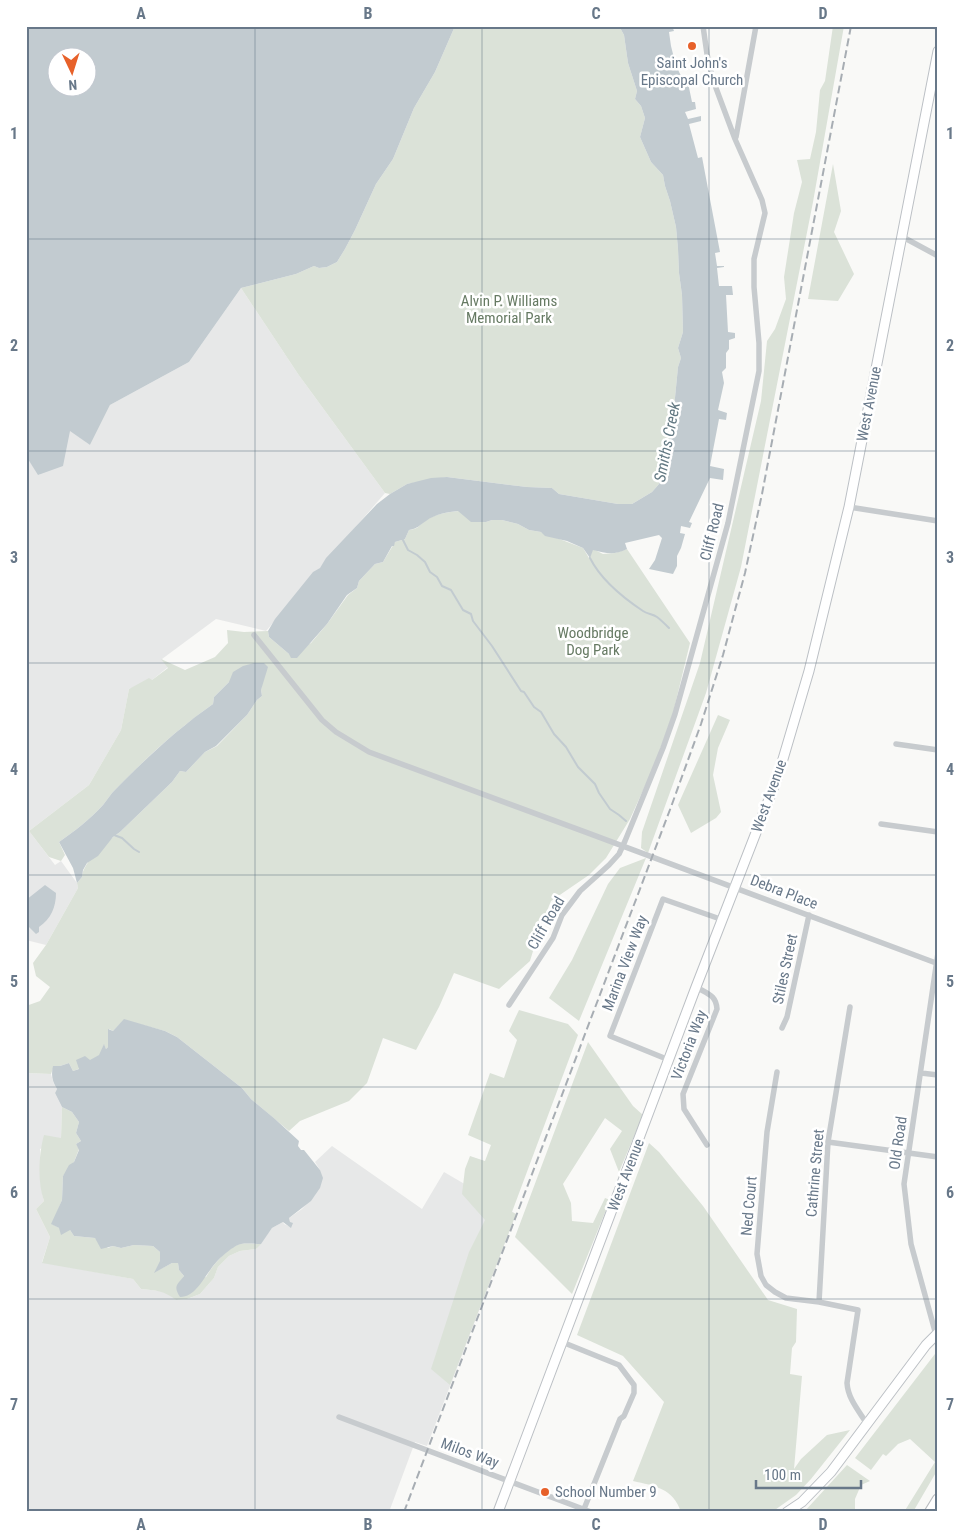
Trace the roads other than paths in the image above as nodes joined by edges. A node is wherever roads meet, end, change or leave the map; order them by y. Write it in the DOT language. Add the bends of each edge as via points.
graph roads {
  1 [pos="703,26"];
  2 [pos="756,26"];
  3 [pos="932,26"];
  4 [pos="938,28"];
  5 [pos="938,51"];
  6 [pos="735,139"];
  7 [pos="901,236"];
  8 [pos="938,256"];
  9 [pos="849,506"];
  10 [pos="938,521"];
  11 [pos="254,635"];
  12 [pos="896,744"];
  13 [pos="938,750"];
  14 [pos="881,824"];
  15 [pos="938,832"];
  16 [pos="622,846"];
  17 [pos="735,887"];
  18 [pos="810,915"];
  19 [pos="723,920"];
  20 [pos="938,953"];
  21 [pos="936,963"];
  22 [pos="696,987"];
  23 [pos="935,994"];
  24 [pos="508,1006"];
  25 [pos="850,1006"];
  26 [pos="782,1028"];
  27 [pos="670,1060"];
  28 [pos="777,1072"];
  29 [pos="921,1073"];
  30 [pos="938,1075"];
  31 [pos="828,1142"];
  32 [pos="707,1145"];
  33 [pos="909,1153"];
  34 [pos="938,1157"];
  35 [pos="819,1302"];
  36 [pos="937,1334"];
  37 [pos="562,1342"];
  38 [pos="339,1417"];
  39 [pos="867,1424"];
  40 [pos="510,1481"];
  41 [pos="938,1499"];
  42 [pos="584,1509"];
  43 [pos="498,1512"];
  44 [pos="592,1512"];
  45 [pos="787,1512"];
  46 [pos="930,1512"];
  1 -- 6 [label="street, Cliff Road" via="713,80"];
  2 -- 6 [label="street"];
  3 -- 4 [label="street"];
  5 -- 7 [label="street, West Avenue"];
  6 -- 16 [label="street, Cliff Road" via="765,213 754,259 759,371 728,523 675,714"];
  7 -- 8 [label="street"];
  7 -- 9 [label="street, West Avenue"];
  9 -- 10 [label="street"];
  9 -- 17 [label="street, West Avenue" via="809,671 778,776"];
  11 -- 16 [label="street, Debra Place" via="322,720 369,752"];
  12 -- 13 [label="street"];
  14 -- 15 [label="street"];
  16 -- 17 [label="street, Debra Place"];
  16 -- 24 [label="street, Cliff Road" via="619,854 580,891 562,915 553,938"];
  17 -- 18 [label="street, Debra Place"];
  17 -- 19 [label="street, West Avenue"];
  18 -- 21 [label="street, Debra Place"];
  18 -- 26 [label="street, Stiles Street"];
  19 -- 22 [label="street, West Avenue"];
  19 -- 27 [label="street, Marina View Way" via="663,899 610,1036"];
  20 -- 21 [label="street, Old Road"];
  21 -- 23 [label="street, Old Road"];
  22 -- 27 [label="street, West Avenue"];
  22 -- 32 [label="street, Victoria Way" via="713,997 717,1009 683,1094 683,1104"];
  23 -- 29 [label="street, Old Road"];
  25 -- 31 [label="street, Cathrine Street"];
  27 -- 37 [label="street, West Avenue"];
  28 -- 35 [label="street, Ned Court" via="767,1132 758,1265 766,1285 775,1292 786,1298"];
  29 -- 30 [label="street"];
  29 -- 33 [label="street, Old Road"];
  31 -- 33 [label="street"];
  31 -- 35 [label="street, Cathrine Street"];
  33 -- 34 [label="street"];
  33 -- 36 [label="street, Old Road" via="904,1193 911,1244"];
  35 -- 39 [label="street" via="858,1310 847,1391"];
  36 -- 39 [label="street"];
  37 -- 40 [label="street, West Avenue"];
  37 -- 42 [label="street" via="619,1365 634,1385 634,1393 620,1419"];
  38 -- 40 [label="street, Milos Way"];
  39 -- 45 [label="street" via="831,1472 802,1502"];
  40 -- 42 [label="street, Milos Way"];
  40 -- 43 [label="street, West Avenue"];
  41 -- 46 [label="highway"];
  42 -- 44 [label="street, Milos Way"];
}
